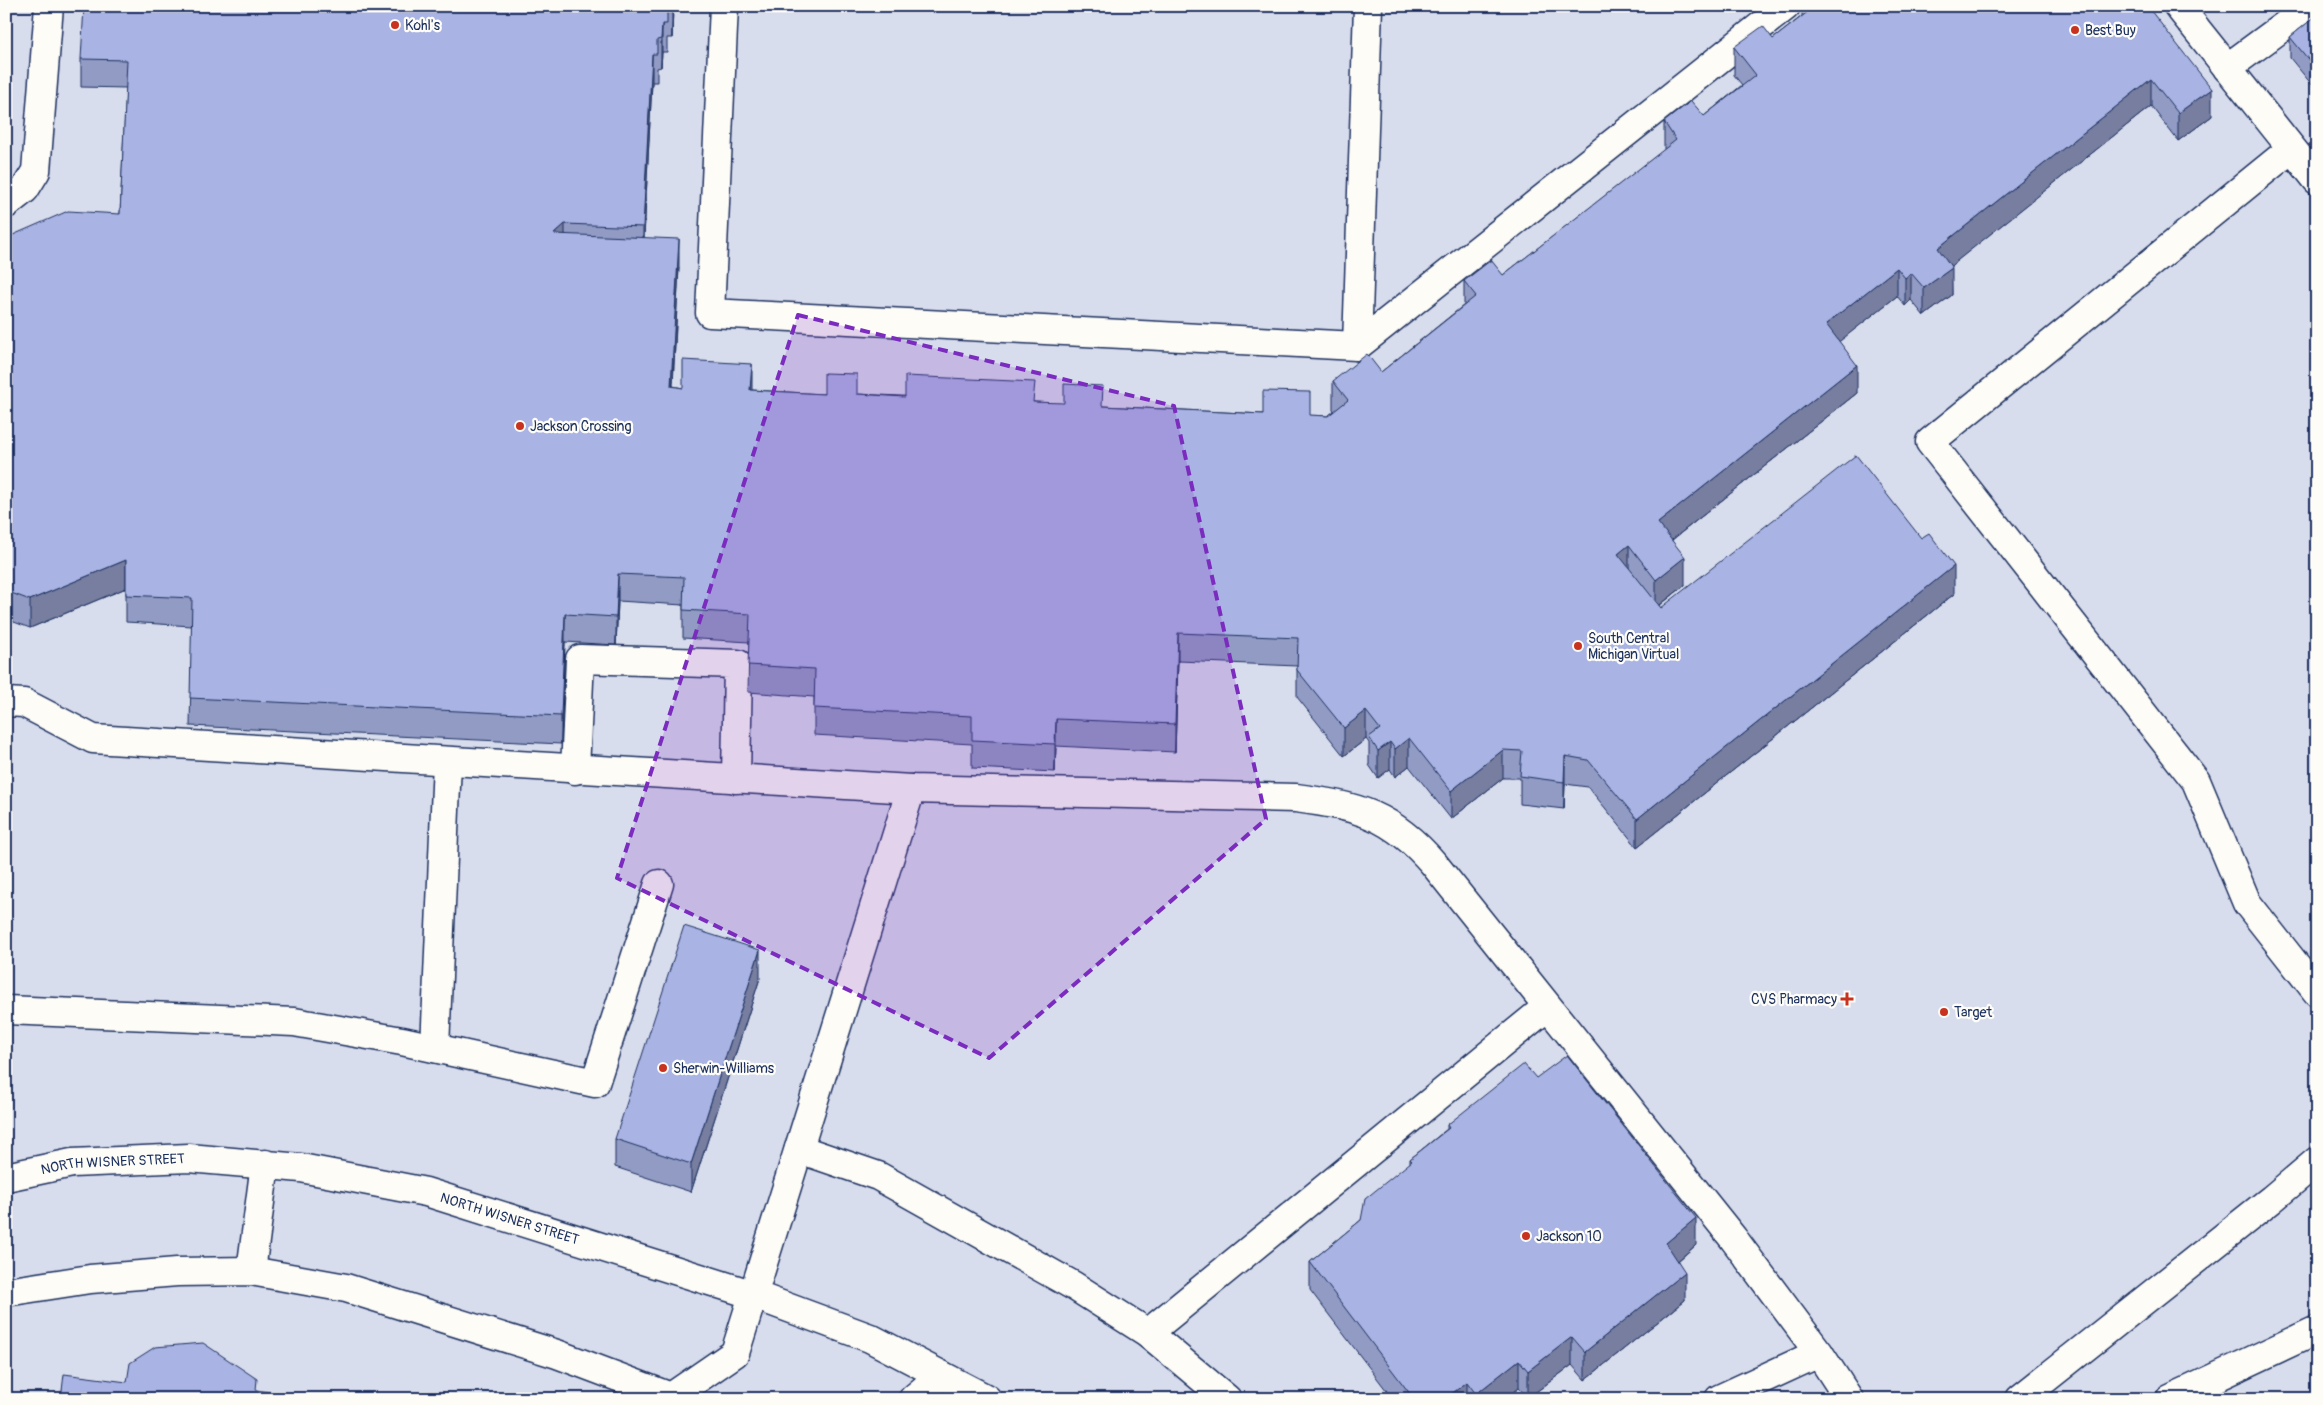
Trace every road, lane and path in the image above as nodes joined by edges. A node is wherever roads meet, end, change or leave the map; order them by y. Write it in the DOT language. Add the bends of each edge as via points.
graph roads {
  1 [pos="49,6"];
  2 [pos="724,6"];
  3 [pos="1368,6"];
  4 [pos="1786,6"];
  5 [pos="2178,6"];
  6 [pos="2311,6"];
  7 [pos="2228,68"];
  8 [pos="2291,149"];
  9 [pos="2317,180"];
  10 [pos="6,204"];
  11 [pos="1357,346"];
  12 [pos="6,702"];
  13 [pos="447,762"];
  14 [pos="575,770"];
  15 [pos="736,779"];
  16 [pos="911,789"];
  17 [pos="659,884"];
  18 [pos="2317,992"];
  19 [pos="1547,1007"];
  20 [pos="6,1010"];
  21 [pos="435,1048"];
  22 [pos="799,1149"];
  23 [pos="2317,1160"];
  24 [pos="265,1164"];
  25 [pos="6,1177"];
  26 [pos="251,1271"];
  27 [pos="6,1292"];
  28 [pos="754,1295"];
  29 [pos="2317,1330"];
  30 [pos="1148,1333"];
  31 [pos="1819,1353"];
  32 [pos="941,1375"];
  33 [pos="912,1399"];
  34 [pos="987,1399"];
  35 [pos="1227,1399"];
  36 [pos="1719,1399"];
  37 [pos="1849,1399"];
  38 [pos="2020,1399"];
  39 [pos="2170,1399"];
  1 -- 10 [label="street" via="36,171 25,189"];
  2 -- 11 [label="street" via="710,313"];
  3 -- 11 [label="street"];
  4 -- 11 [label="street"];
  5 -- 7 [label="street"];
  6 -- 7 [label="street"];
  7 -- 8 [label="street"];
  8 -- 9 [label="street"];
  8 -- 18 [label="street" via="1930,442 2127,696 2187,768 2196,781 2247,903"];
  12 -- 13 [label="street" via="24,703 93,739"];
  13 -- 14 [label="street"];
  13 -- 21 [label="street"];
  14 -- 15 [label="street"];
  14 -- 15 [label="street" via="580,659 738,664"];
  15 -- 16 [label="street"];
  16 -- 19 [label="street" via="1296,798 1377,816 1415,842"];
  16 -- 22 [label="street"];
  17 -- 21 [label="street" via="595,1082"];
  19 -- 30 [label="street"];
  19 -- 31 [label="street" via="1733,1238"];
  20 -- 21 [label="street" via="294,1022"];
  22 -- 28 [label="street"];
  22 -- 30 [label="street" via="878,1176 1074,1286"];
  23 -- 38 [label="street"];
  24 -- 25 [label="street, NORTH WISNER STREET" via="189,1158 91,1162"];
  24 -- 26 [label="street"];
  24 -- 28 [label="street, NORTH WISNER STREET" via="426,1192"];
  26 -- 27 [label="street" via="177,1272 90,1279"];
  26 -- 28 [label="street" via="346,1288 557,1354 671,1397 735,1353"];
  28 -- 32 [label="street, NORTH WISNER STREET" via="870,1338"];
  29 -- 39 [label="street"];
  30 -- 35 [label="street"];
  31 -- 36 [label="street"];
  31 -- 37 [label="street"];
  32 -- 33 [label="street"];
  32 -- 34 [label="street, NORTH WISNER STREET"];
}
